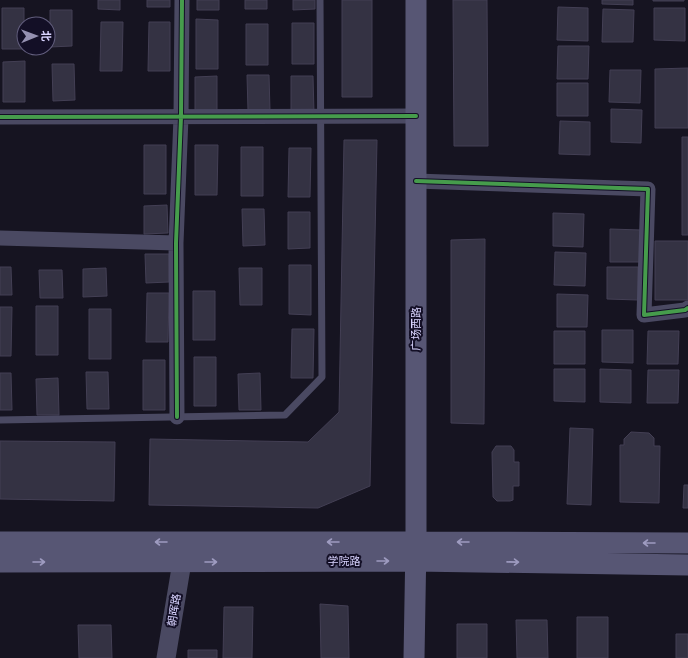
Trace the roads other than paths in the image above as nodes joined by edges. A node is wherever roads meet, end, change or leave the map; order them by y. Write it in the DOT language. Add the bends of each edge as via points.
graph roads {
  1 [pos="182,0"];
  2 [pos="320,0"];
  3 [pos="416,0"];
  4 [pos="416,116"];
  5 [pos="0,117"];
  6 [pos="180,117"];
  7 [pos="320,117"];
  8 [pos="416,181"];
  9 [pos="0,238"];
  10 [pos="176,243"];
  11 [pos="688,308"];
  12 [pos="176,417"];
  13 [pos="0,420"];
  14 [pos="0,542"];
  15 [pos="688,543"];
  16 [pos="416,552"];
  17 [pos="0,562"];
  18 [pos="182,562"];
  19 [pos="688,565"];
  20 [pos="166,658"];
  21 [pos="414,658"];
  1 -- 6 [label="street"];
  2 -- 7 [label="lane"];
  3 -- 4 [label="main road, 广场西路"];
  4 -- 7 [label="street"];
  4 -- 8 [label="main road, 广场西路"];
  5 -- 6 [label="street"];
  6 -- 7 [label="street"];
  6 -- 10 [label="street"];
  7 -- 12 [label="lane" via="322,377 285,415"];
  8 -- 11 [label="street" via="648,189 644,315"];
  8 -- 16 [label="main road, 广场西路"];
  9 -- 10 [label="street"];
  10 -- 12 [label="street"];
  12 -- 13 [label="lane"];
  16 -- 14 [label="main road, 学院路, one-way"];
  15 -- 16 [label="main road, 学院路, one-way"];
  18 -- 16 [label="main road, 学院路, one-way"];
  16 -- 19 [label="main road, 学院路, one-way"];
  16 -- 21 [label="main road, 广场西路"];
  17 -- 18 [label="main road, 学院路, one-way"];
  18 -- 20 [label="street, 朝晖路"];
}
